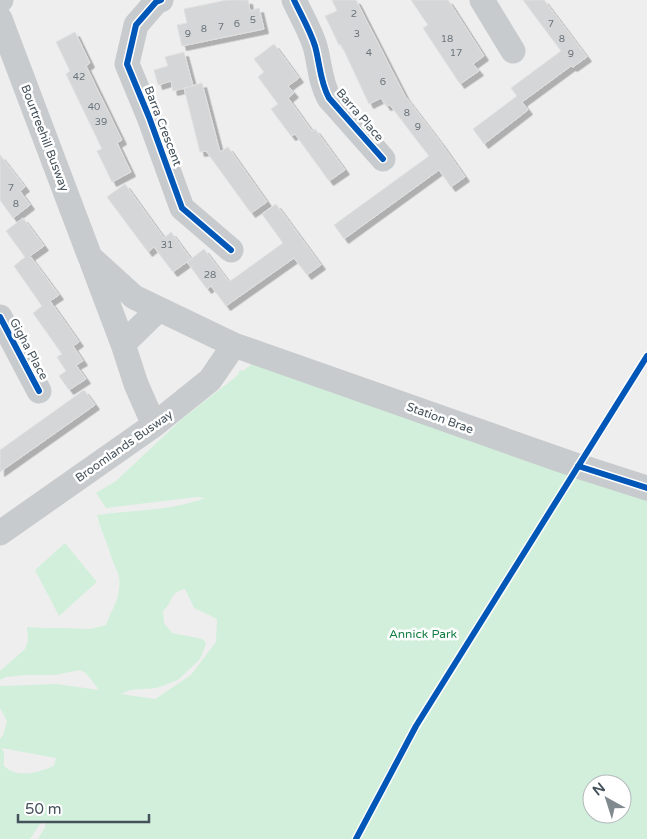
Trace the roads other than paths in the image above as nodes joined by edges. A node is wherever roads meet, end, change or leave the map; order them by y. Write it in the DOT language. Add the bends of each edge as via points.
graph roads {
  1 [pos="161,0"];
  2 [pos="294,0"];
  3 [pos="482,0"];
  4 [pos="0,19"];
  5 [pos="513,51"];
  6 [pos="383,158"];
  7 [pos="231,250"];
  8 [pos="90,257"];
  9 [pos="160,309"];
  10 [pos="0,317"];
  11 [pos="123,344"];
  12 [pos="234,345"];
  13 [pos="39,391"];
  14 [pos="154,425"];
  15 [pos="647,488"];
  16 [pos="0,533"];
  1 -- 7 [label="street, Barra Crescent" via="136,25 126,64 182,208"];
  2 -- 6 [label="street, Barra Place" via="310,32 329,98"];
  3 -- 5 [label="street"];
  4 -- 8 [label="street, Bourtreehill Busway"];
  8 -- 9 [label="street, Bourtreehill Busway" via="134,297"];
  8 -- 11 [label="street, Bourtreehill Busway"];
  9 -- 11 [label="street"];
  9 -- 12 [label="street, Bourtreehill Busway"];
  10 -- 13 [label="street, Gigha Place"];
  11 -- 14 [label="street, Bourtreehill Busway"];
  12 -- 14 [label="street, Broomlands Busway" via="210,380"];
  12 -- 15 [label="street, Station Brae"];
  14 -- 16 [label="street, Broomlands Busway"];
}
